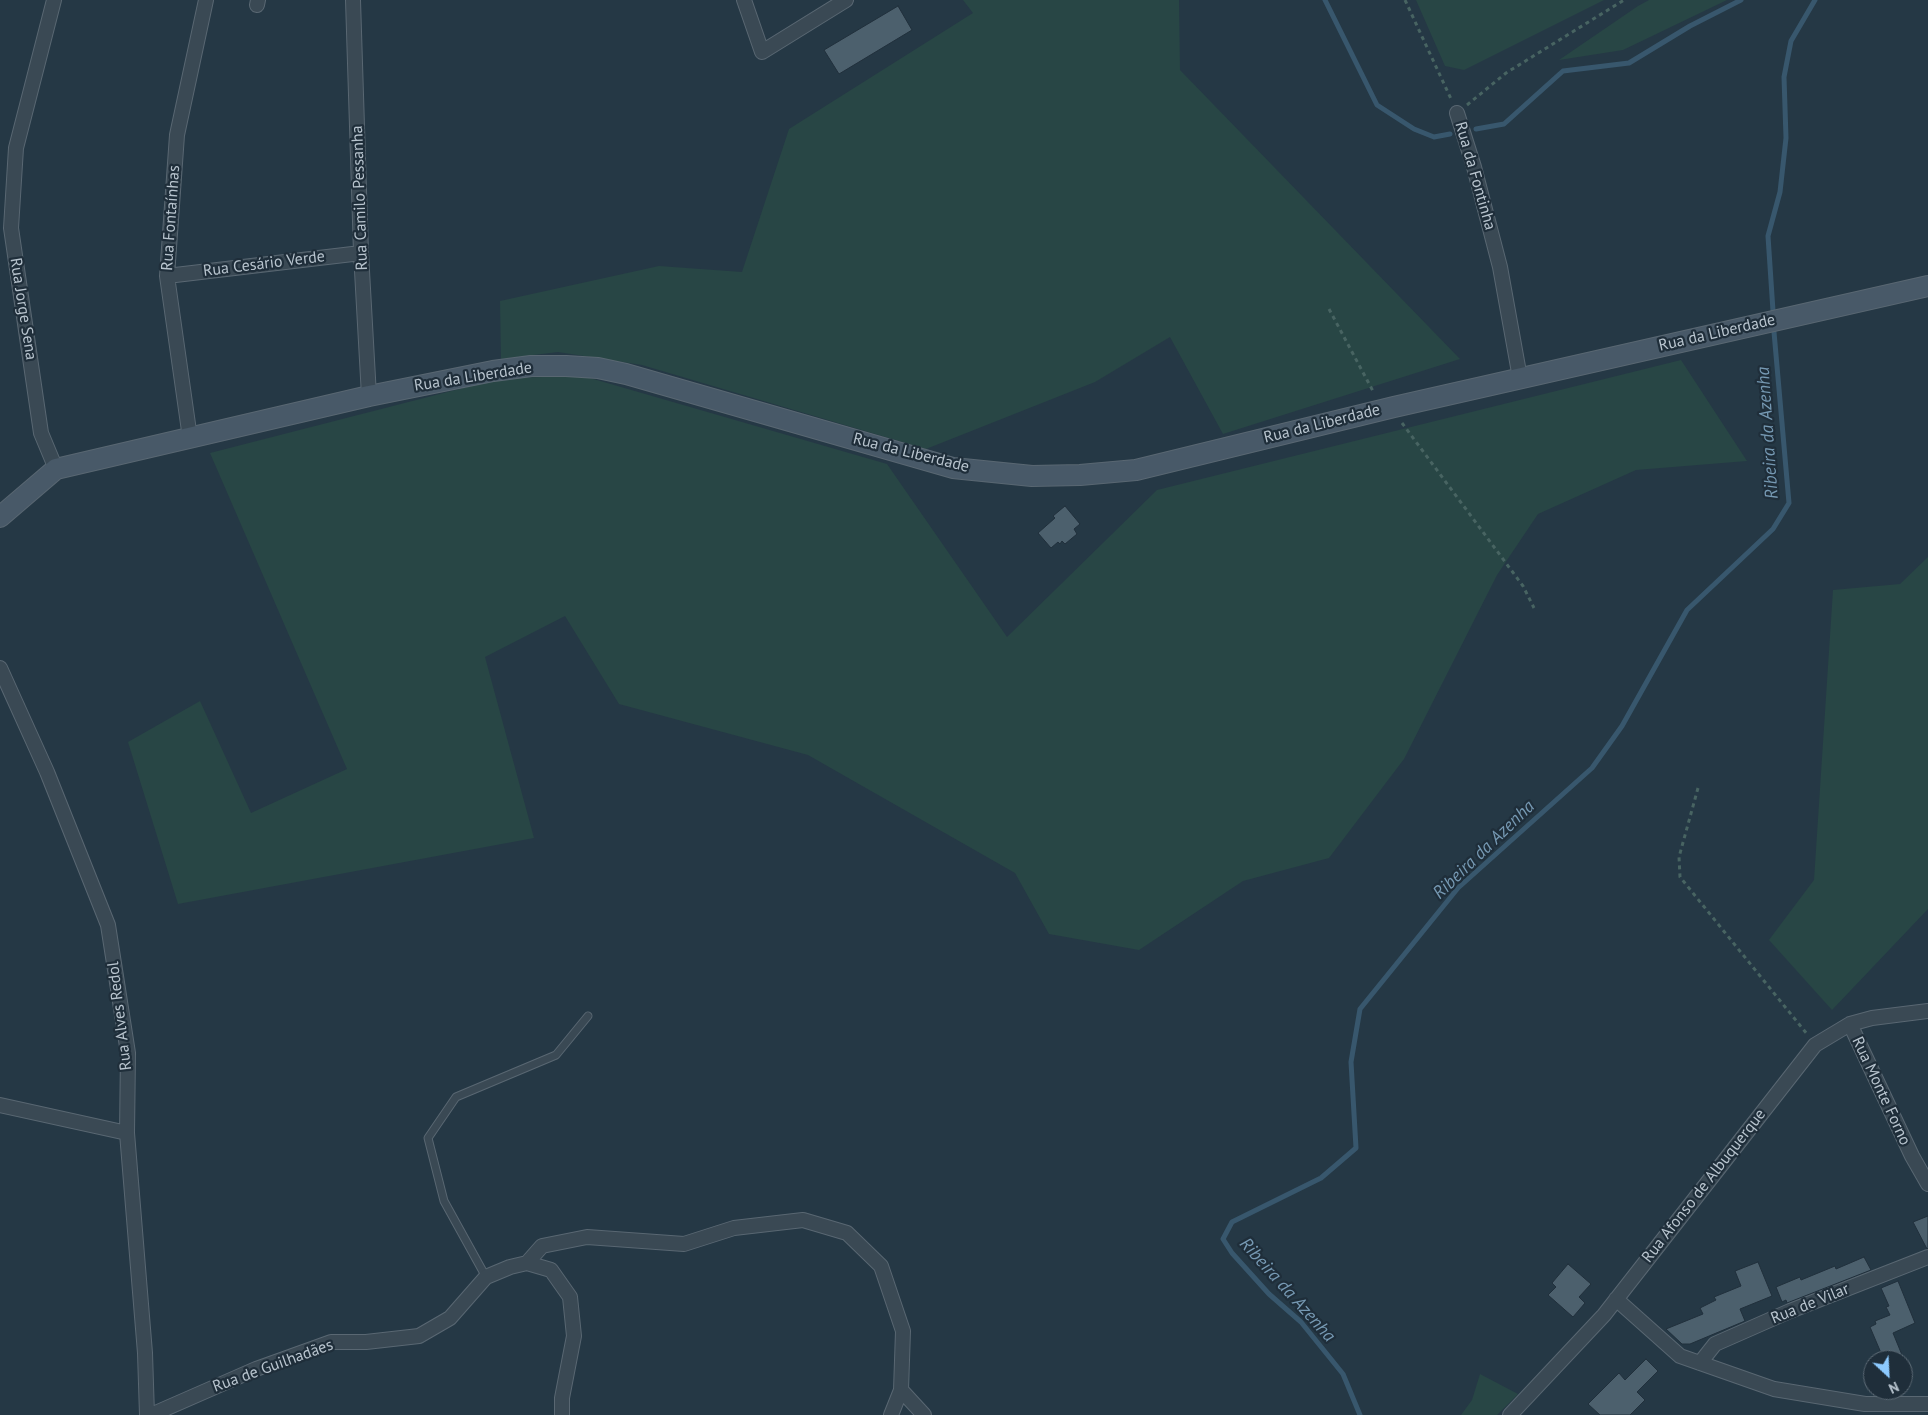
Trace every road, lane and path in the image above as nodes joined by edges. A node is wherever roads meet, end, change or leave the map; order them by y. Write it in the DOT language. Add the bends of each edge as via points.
graph roads {
  1 [pos="54,0"];
  2 [pos="206,0"];
  3 [pos="353,0"];
  4 [pos="744,0"];
  5 [pos="846,0"];
  6 [pos="1405,0"];
  7 [pos="1624,0"];
  8 [pos="1457,114"];
  9 [pos="5,229"];
  10 [pos="361,253"];
  11 [pos="167,276"];
  12 [pos="1928,286"];
  13 [pos="1329,309"];
  14 [pos="1520,378"];
  15 [pos="369,396"];
  16 [pos="1387,409"];
  17 [pos="190,438"];
  18 [pos="56,469"];
  19 [pos="0,517"];
  20 [pos="1534,608"];
  21 [pos="0,668"];
  22 [pos="1698,788"];
  23 [pos="1928,1011"];
  24 [pos="588,1016"];
  25 [pos="1850,1024"];
  26 [pos="1815,1045"];
  27 [pos="0,1105"];
  28 [pos="127,1134"];
  29 [pos="1928,1184"];
  30 [pos="1928,1257"];
  31 [pos="527,1263"];
  32 [pos="486,1277"];
  33 [pos="1616,1299"];
  34 [pos="1700,1363"];
  35 [pos="901,1390"];
  36 [pos="1928,1404"];
  37 [pos="147,1415"];
  38 [pos="151,1415"];
  39 [pos="562,1415"];
  40 [pos="891,1415"];
  41 [pos="924,1415"];
  42 [pos="1510,1415"];
  1 -- 9 [label="street, Rua Jorge Sena" via="16,148"];
  2 -- 11 [label="street, Rua Fontaínhas" via="177,135"];
  3 -- 10 [label="street, Rua Camilo Pessanha"];
  4 -- 5 [label="street" via="762,52"];
  6 -- 8 [label="path"];
  7 -- 8 [label="path, Rua da Fontinha" via="1506,73"];
  8 -- 14 [label="street, Rua da Fontinha" via="1500,268"];
  9 -- 18 [label="street, Rua Jorge Sena" via="41,433"];
  10 -- 11 [label="street, Rua Cesário Verde"];
  10 -- 15 [label="street, Rua Camilo Pessanha"];
  11 -- 17 [label="street, Rua Fontaínhas"];
  12 -- 14 [label="street, Rua da Liberdade"];
  13 -- 16 [label="path" via="1377,398"];
  14 -- 16 [label="street, Rua da Liberdade"];
  15 -- 16 [label="street, Rua da Liberdade" via="531,366 598,368 953,468 1032,476 1136,470"];
  15 -- 17 [label="street, Rua da Liberdade"];
  16 -- 20 [label="path" via="1401,422 1523,586"];
  17 -- 18 [label="street, Rua da Liberdade"];
  18 -- 19 [label="street, Rua da Liberdade"];
  21 -- 28 [label="street, Rua Alves Redol" via="47,772 108,925 128,1053"];
  22 -- 26 [label="path" via="1679,857 1680,877"];
  23 -- 25 [label="street, Rua Afonso de Albuquerque"];
  24 -- 32 [label="lane" via="556,1055 456,1096 428,1138 444,1201"];
  25 -- 26 [label="street, Rua Afonso de Albuquerque"];
  25 -- 29 [label="street, Rua Monte Forno"];
  26 -- 33 [label="street, Rua Afonso de Albuquerque"];
  27 -- 28 [label="street"];
  28 -- 37 [label="street, Rua Alves Redol"];
  30 -- 34 [label="street, Rua de Vilar" via="1715,1344"];
  31 -- 32 [label="street, Rua de Guilhadães"];
  31 -- 35 [label="street" via="542,1246 587,1237 684,1244 734,1228 803,1220 847,1234 881,1266 903,1331"];
  31 -- 39 [label="street" via="551,1270 570,1297 574,1336 562,1398"];
  32 -- 38 [label="street, Rua de Guilhadães" via="450,1318 419,1336 332,1342 256,1369"];
  33 -- 34 [label="street" via="1680,1356"];
  33 -- 42 [label="street, Rua Afonso de Albuquerque"];
  34 -- 36 [label="street" via="1774,1389 1865,1404"];
  35 -- 40 [label="street"];
  35 -- 41 [label="street"];
}
